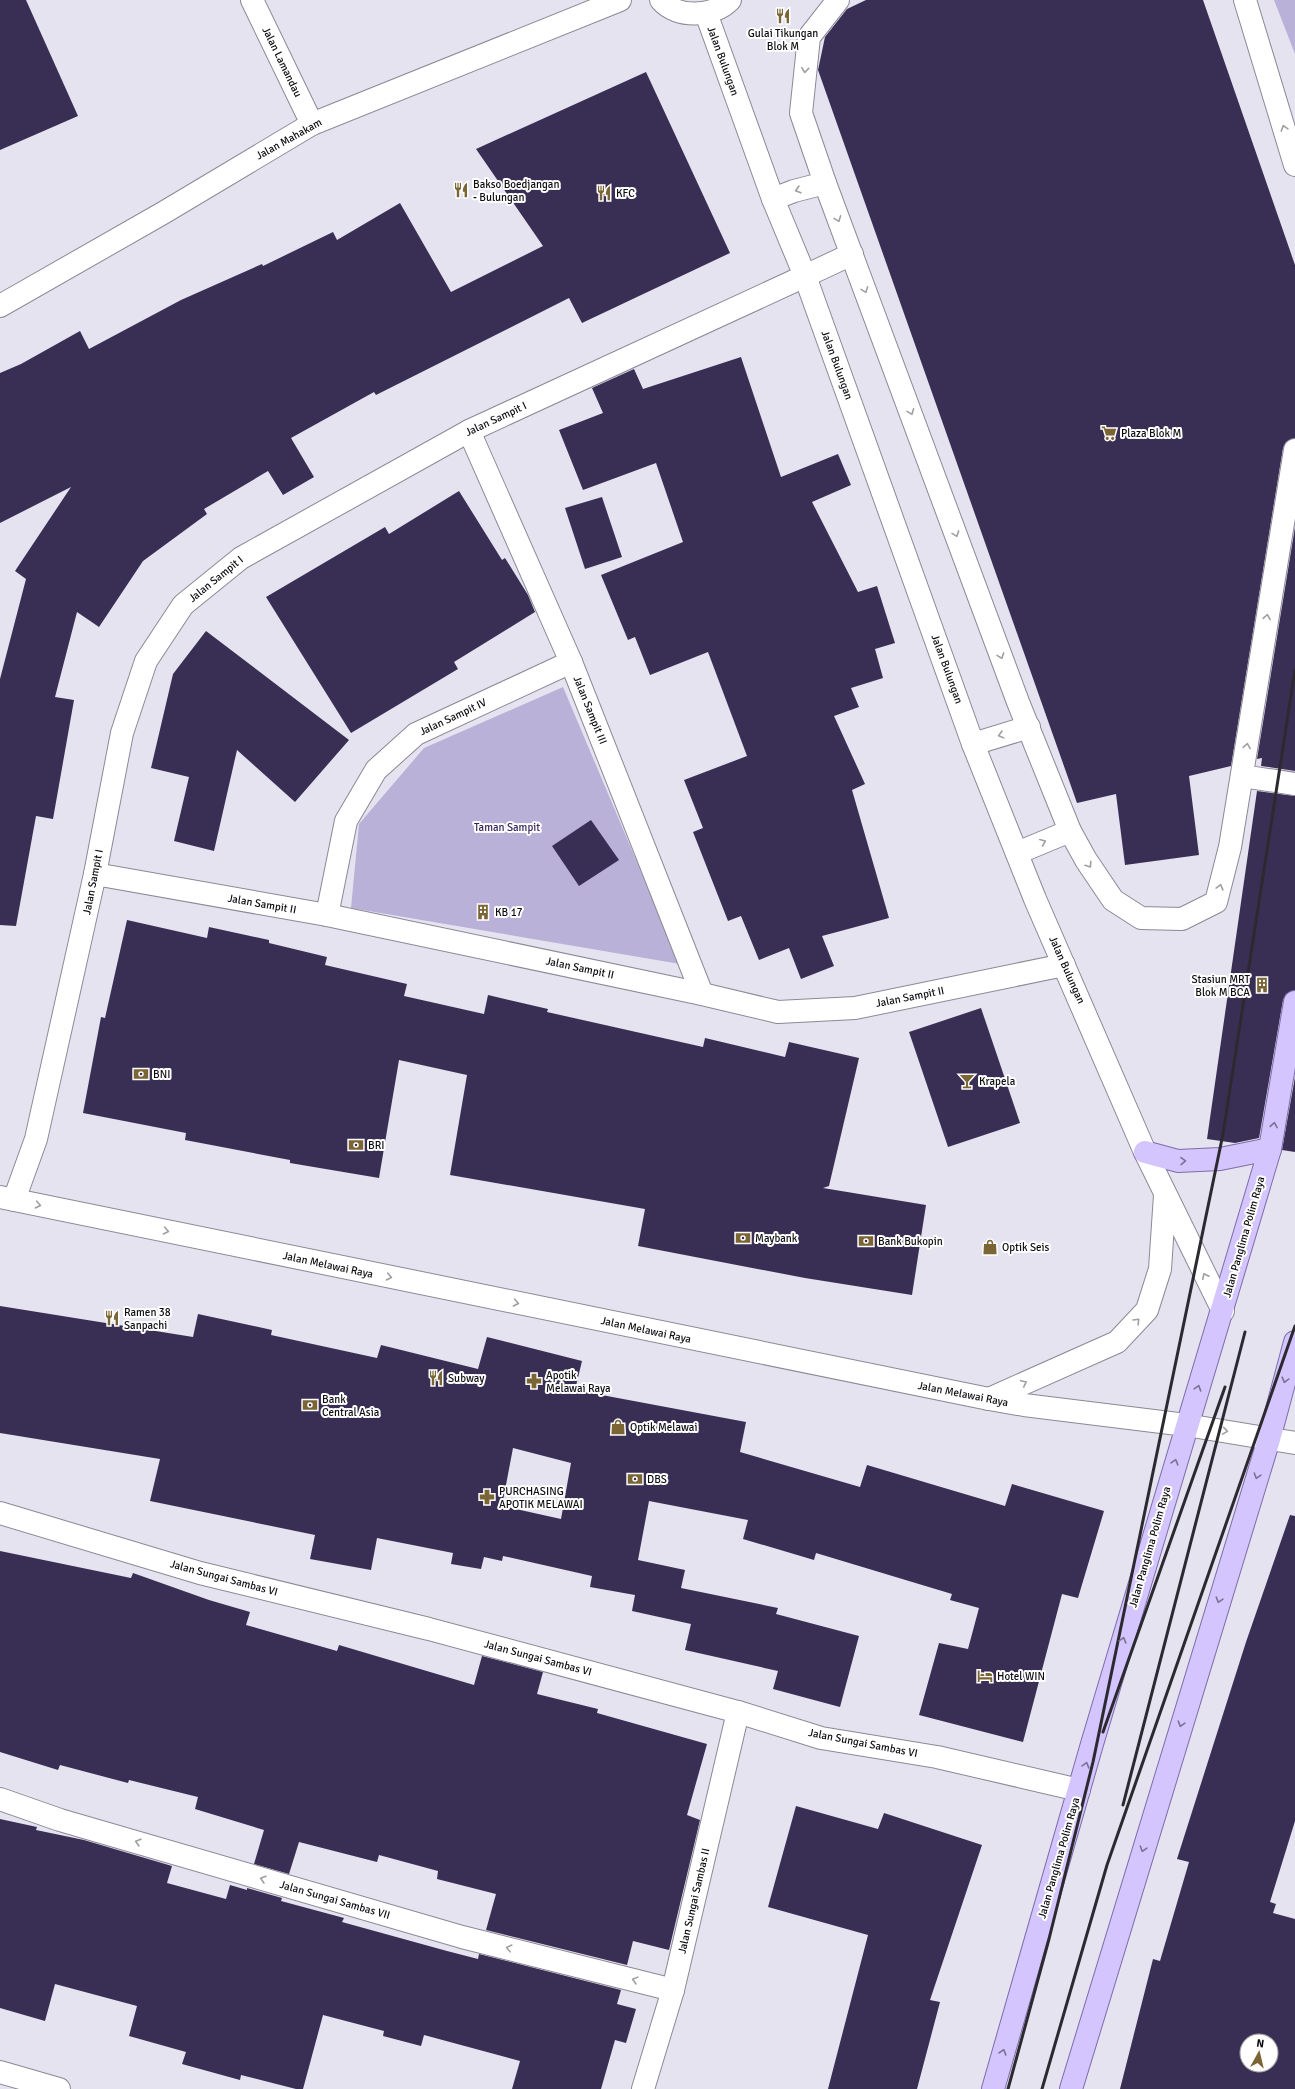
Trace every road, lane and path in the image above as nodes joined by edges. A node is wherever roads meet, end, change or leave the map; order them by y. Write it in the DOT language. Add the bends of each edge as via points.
graph roads {
  1 [pos="252,0"];
  2 [pos="620,0"];
  3 [pos="661,0"];
  4 [pos="730,0"];
  5 [pos="838,0"];
  6 [pos="1246,0"];
  7 [pos="706,13"];
  8 [pos="312,124"];
  9 [pos="1295,165"];
  10 [pos="824,183"];
  11 [pos="773,200"];
  12 [pos="852,254"];
  13 [pos="805,276"];
  14 [pos="0,306"];
  15 [pos="469,431"];
  16 [pos="1295,450"];
  17 [pos="571,662"];
  18 [pos="1029,727"];
  19 [pos="973,744"];
  20 [pos="1242,776"];
  21 [pos="1295,784"];
  22 [pos="1070,831"];
  23 [pos="1017,853"];
  24 [pos="95,874"];
  25 [pos="327,915"];
  26 [pos="1064,965"];
  27 [pos="702,994"];
  28 [pos="1295,1002"];
  29 [pos="1270,1149"];
  30 [pos="1145,1152"];
  31 [pos="1166,1195"];
  32 [pos="7,1198"];
  33 [pos="1223,1311"];
  34 [pos="1295,1342"];
  35 [pos="989,1399"];
  36 [pos="1186,1425"];
  37 [pos="1269,1438"];
  38 [pos="1295,1443"];
  39 [pos="0,1513"];
  40 [pos="738,1712"];
  41 [pos="1079,1790"];
  42 [pos="0,1799"];
  43 [pos="673,1990"];
  44 [pos="0,2072"];
  45 [pos="59,2089"];
  46 [pos="643,2089"];
  47 [pos="993,2089"];
  48 [pos="1070,2089"];
  1 -- 8 [label="street, Jalan Lamandau"];
  2 -- 8 [label="street, Jalan Mahakam"];
  3 -- 7 [label="street" via="664,4 684,13"];
  4 -- 7 [label="street" via="725,6"];
  5 -- 10 [label="street, one-way" via="809,37 801,113"];
  9 -- 6 [label="street, one-way"];
  7 -- 11 [label="street, Jalan Bulungan"];
  8 -- 14 [label="street, Jalan Mahakam"];
  10 -- 11 [label="street, one-way"];
  10 -- 12 [label="street, one-way"];
  11 -- 13 [label="street, Jalan Bulungan"];
  12 -- 13 [label="street, Jalan Sampit I"];
  12 -- 18 [label="street, one-way"];
  13 -- 15 [label="street, Jalan Sampit I"];
  13 -- 19 [label="street, Jalan Bulungan"];
  15 -- 17 [label="street, Jalan Sampit III"];
  15 -- 24 [label="street, Jalan Sampit I" via="241,558 183,605 146,661 122,733"];
  20 -- 16 [label="street, one-way"];
  17 -- 25 [label="street, Jalan Sampit IV" via="416,734 376,770 346,821"];
  17 -- 27 [label="street, Jalan Sampit III"];
  18 -- 19 [label="street, one-way"];
  18 -- 22 [label="street"];
  19 -- 23 [label="street, Jalan Bulungan"];
  20 -- 21 [label="street"];
  22 -- 20 [label="street, one-way" via="1113,900 1141,918 1182,919 1216,902 1230,847"];
  23 -- 22 [label="street, one-way"];
  23 -- 26 [label="street, Jalan Bulungan"];
  24 -- 25 [label="street, Jalan Sampit II"];
  24 -- 32 [label="street, Jalan Sampit I" via="36,1139"];
  25 -- 27 [label="street, Jalan Sampit II"];
  26 -- 27 [label="street, Jalan Sampit II" via="855,1008 778,1012"];
  26 -- 30 [label="street, Jalan Bulungan"];
  29 -- 28 [label="main road, Jalan Panglima Polim Raya, one-way"];
  30 -- 29 [label="main road, one-way" via="1178,1161 1220,1159"];
  29 -- 33 [label="main road, Jalan Panglima Polim Raya"];
  30 -- 31 [label="street, Jalan Bulungan"];
  33 -- 31 [label="street, Jalan Bulungan, one-way"];
  35 -- 31 [label="street, one-way" via="1117,1342 1147,1310 1160,1269"];
  32 -- 35 [label="street, Jalan Melawai Raya, one-way"];
  36 -- 33 [label="main road, Jalan Panglima Polim Raya, one-way"];
  34 -- 37 [label="main road, one-way"];
  35 -- 36 [label="street, Jalan Melawai Raya"];
  36 -- 37 [label="street, Jalan Melawai Raya, one-way"];
  41 -- 36 [label="main road, Jalan Panglima Polim Raya, one-way"];
  37 -- 38 [label="street, Jalan Melawai Raya"];
  37 -- 48 [label="main road, one-way"];
  39 -- 40 [label="street, Jalan Sungai Sambas VI" via="200,1573 429,1629"];
  40 -- 41 [label="street, Jalan Sungai Sambas VI" via="821,1738 937,1757"];
  40 -- 43 [label="street, Jalan Sungai Sambas II"];
  47 -- 41 [label="main road, Jalan Panglima Polim Raya, one-way"];
  43 -- 42 [label="street, Jalan Sungai Sambas VII, one-way" via="462,1937 60,1820"];
  43 -- 46 [label="street, Jalan Sungai Sambas II"];
  44 -- 45 [label="street"];
}
